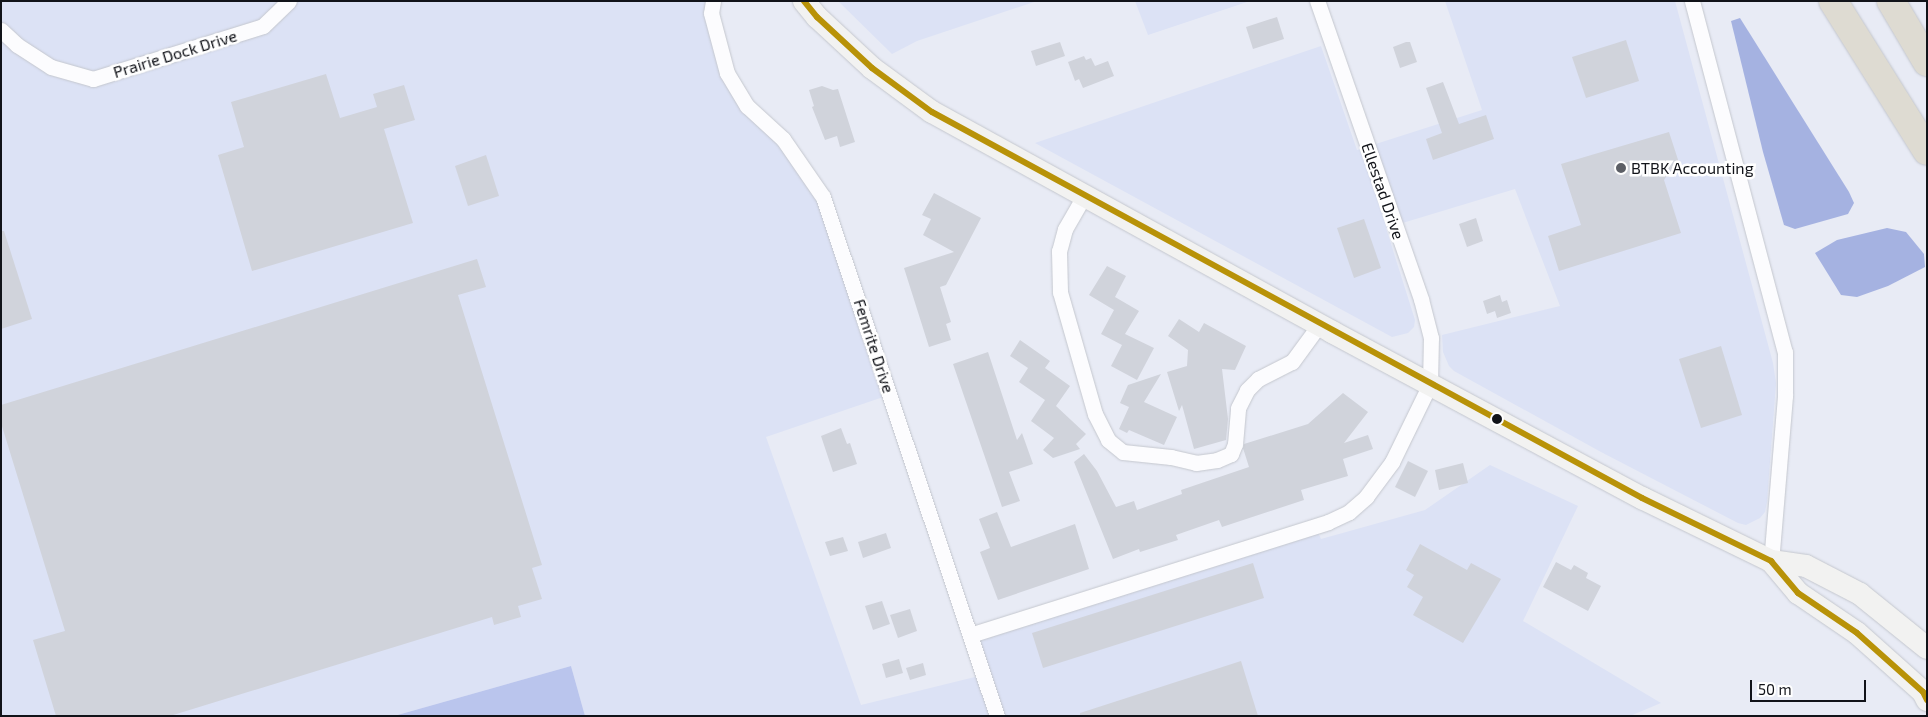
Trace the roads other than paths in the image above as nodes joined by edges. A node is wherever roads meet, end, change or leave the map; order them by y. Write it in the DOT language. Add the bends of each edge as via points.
graph roads {
  1 [pos="289,1"];
  2 [pos="714,1"];
  3 [pos="804,1"];
  4 [pos="1317,1"];
  5 [pos="1692,1"];
  6 [pos="1833,1"];
  7 [pos="1890,1"];
  8 [pos="1900,1"];
  9 [pos="1,30"];
  10 [pos="1927,38"];
  11 [pos="1927,62"];
  12 [pos="1927,150"];
  13 [pos="1084,196"];
  14 [pos="1319,325"];
  15 [pos="1430,384"];
  16 [pos="1771,561"];
  17 [pos="970,635"];
  18 [pos="1927,648"];
  19 [pos="1927,700"];
  20 [pos="997,716"];
  1 -- 9 [label="street, Prairie Dock Drive" via="263,26 93,79 51,67 17,46"];
  2 -- 17 [label="street, Femrite Drive" via="711,13 727,73 746,106 783,139 823,197"];
  3 -- 13 [label="street" via="872,68 932,112"];
  4 -- 15 [label="street, Ellestad Drive" via="1421,299 1431,338"];
  5 -- 16 [label="street" via="1785,352 1785,396"];
  6 -- 12 [label="highway"];
  7 -- 11 [label="highway"];
  8 -- 10 [label="highway"];
  13 -- 14 [label="street"];
  13 -- 14 [label="street" via="1065,229 1060,251 1060,292 1095,414 1108,440 1123,452 1196,463 1230,454 1238,408 1247,390 1258,380 1292,362"];
  14 -- 15 [label="street"];
  15 -- 16 [label="street" via="1642,498"];
  15 -- 17 [label="street" via="1392,462 1366,497 1349,512 1328,522"];
  16 -- 18 [label="street" via="1806,566 1860,594"];
  16 -- 19 [label="street" via="1798,593 1856,633 1923,692"];
  17 -- 20 [label="street, Femrite Drive"];
}
